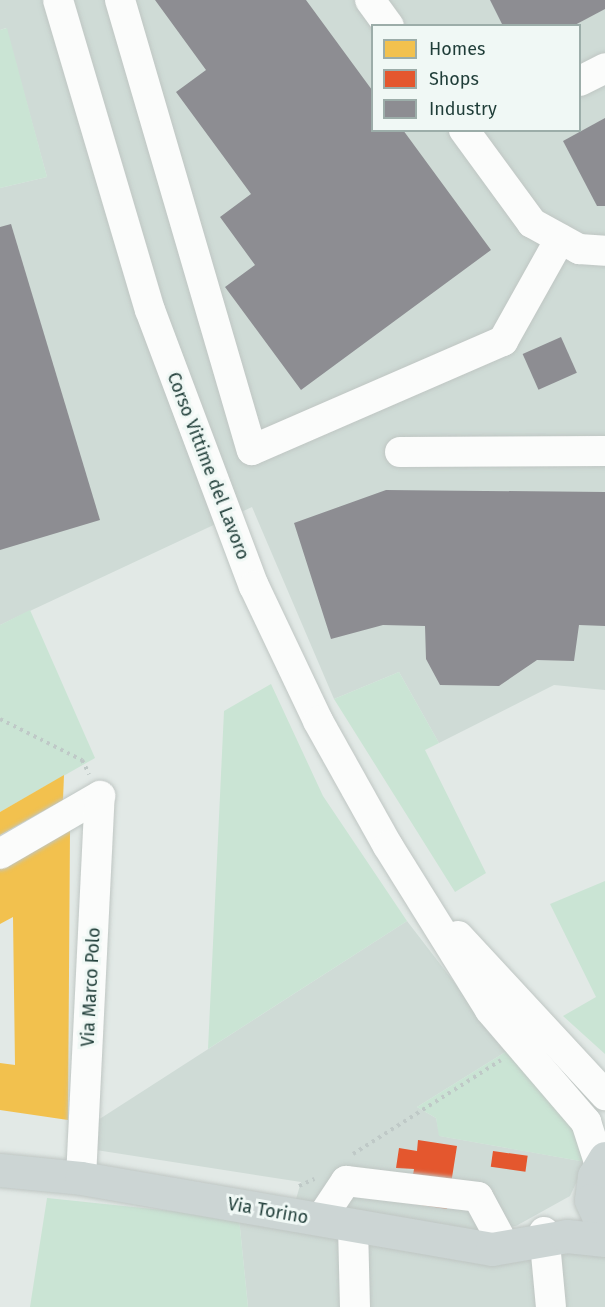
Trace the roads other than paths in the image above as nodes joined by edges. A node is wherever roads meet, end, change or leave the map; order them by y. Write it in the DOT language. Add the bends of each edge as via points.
graph roads {
  1 [pos="58,0"];
  2 [pos="120,0"];
  3 [pos="370,0"];
  4 [pos="387,24"];
  5 [pos="605,68"];
  6 [pos="581,80"];
  7 [pos="471,133"];
  8 [pos="560,239"];
  9 [pos="605,251"];
  10 [pos="605,451"];
  11 [pos="400,452"];
  12 [pos="0,854"];
  13 [pos="427,903"];
  14 [pos="605,1095"];
  15 [pos="0,1170"];
  16 [pos="598,1170"];
  17 [pos="81,1178"];
  18 [pos="321,1220"];
  19 [pos="353,1226"];
  20 [pos="605,1232"];
  21 [pos="532,1239"];
  22 [pos="605,1240"];
  23 [pos="354,1307"];
  24 [pos="551,1307"];
  1 -- 13 [label="street, Corso Vittime del Lavoro" via="150,310 254,586 318,721"];
  2 -- 8 [label="street" via="252,450 503,341"];
  3 -- 4 [label="street"];
  5 -- 6 [label="street"];
  7 -- 8 [label="street" via="531,223"];
  8 -- 9 [label="street" via="579,249"];
  10 -- 11 [label="street"];
  12 -- 17 [label="street, Via Marco Polo" via="100,796"];
  13 -- 14 [label="street"];
  13 -- 16 [label="street" via="490,1010 586,1122"];
  15 -- 17 [label="main road, Via Torino"];
  16 -- 20 [label="main road" via="593,1212"];
  16 -- 21 [label="main road"];
  17 -- 18 [label="main road, Via Torino"];
  18 -- 19 [label="main road, Via Torino"];
  18 -- 21 [label="street" via="346,1181 478,1197"];
  19 -- 21 [label="main road, Via Torino"];
  19 -- 23 [label="street"];
  21 -- 22 [label="main road, Via Torino"];
  21 -- 24 [label="street"];
}
